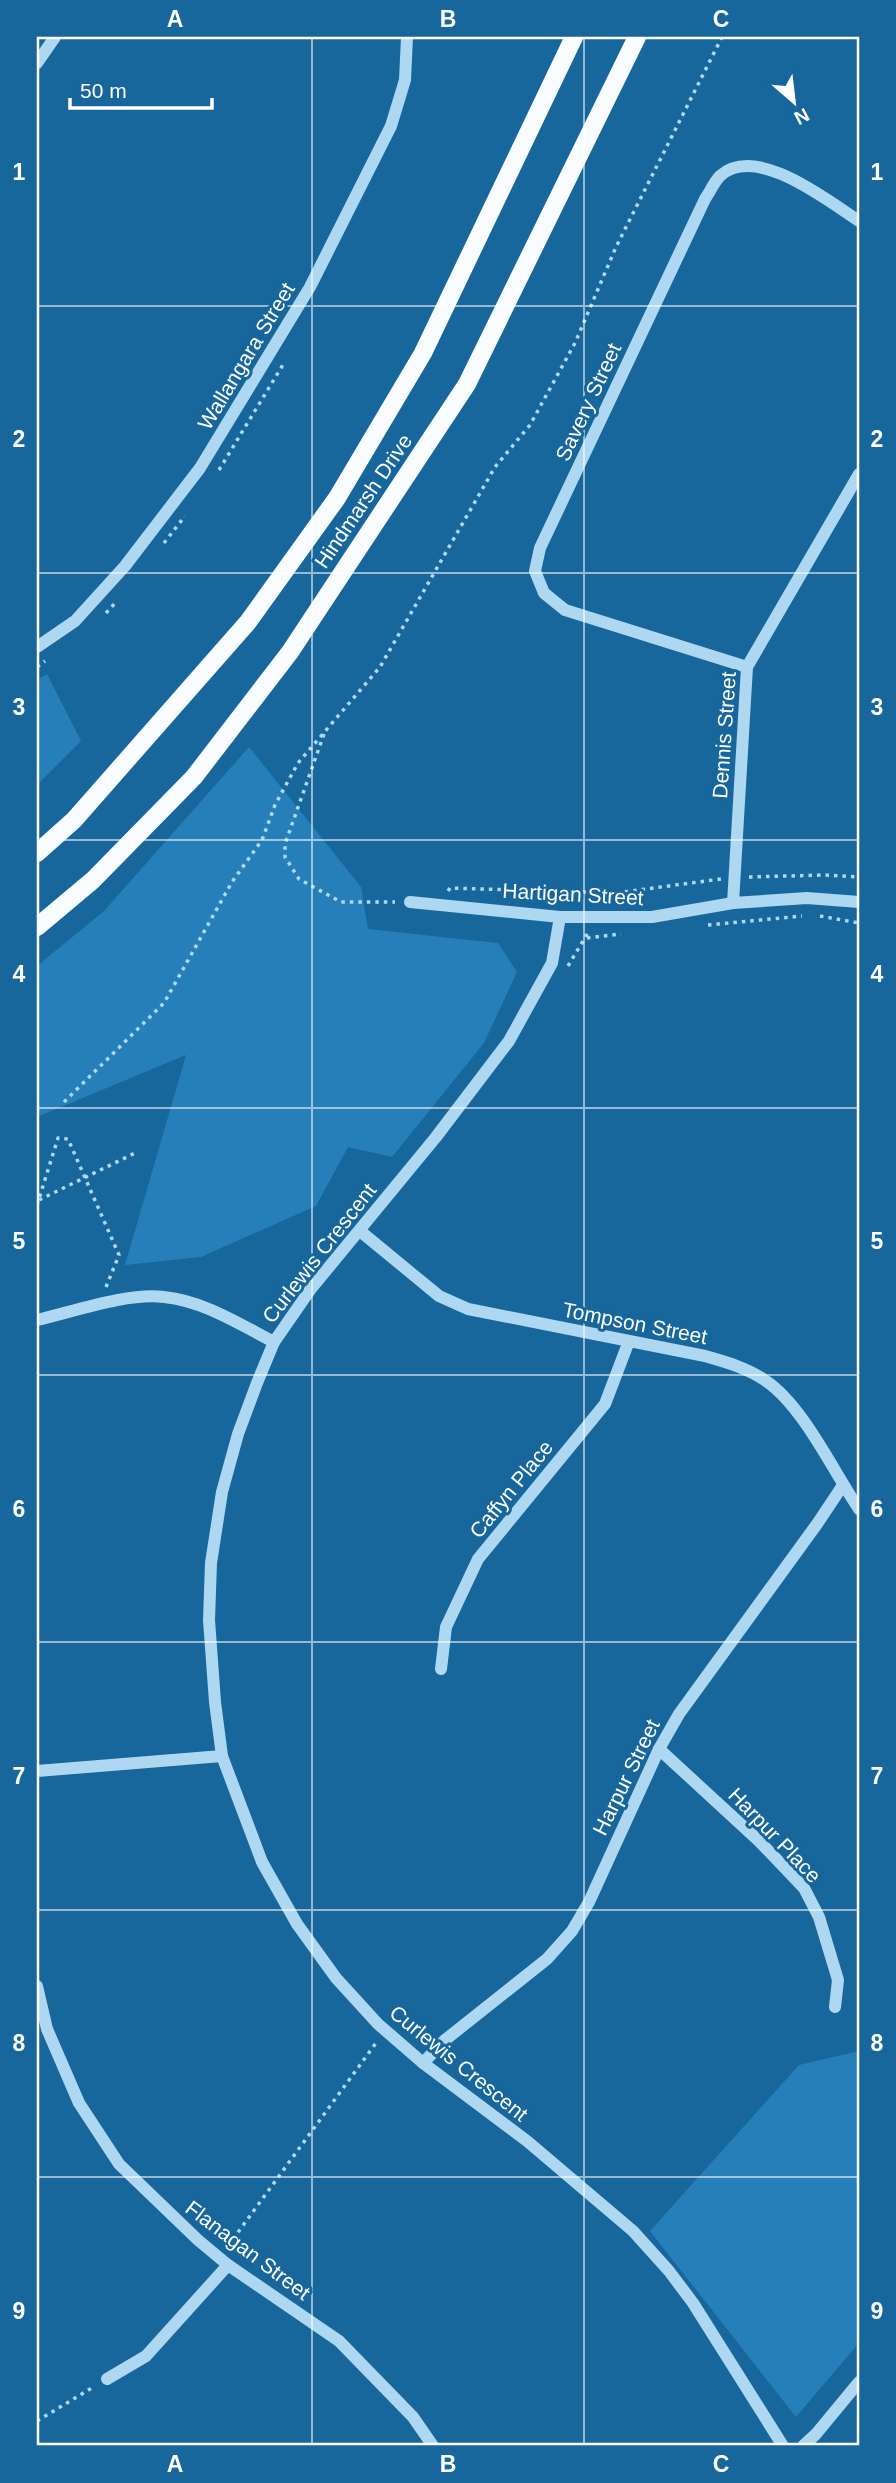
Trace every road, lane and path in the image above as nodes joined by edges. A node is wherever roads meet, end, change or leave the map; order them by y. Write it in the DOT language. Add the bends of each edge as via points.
graph roads {
  1 [pos="55,37"];
  2 [pos="407,37"];
  3 [pos="575,37"];
  4 [pos="638,37"];
  5 [pos="722,37"];
  6 [pos="37,63"];
  7 [pos="859,221"];
  8 [pos="859,474"];
  9 [pos="37,647"];
  10 [pos="747,667"];
  11 [pos="326,729"];
  12 [pos="37,853"];
  13 [pos="744,868"];
  14 [pos="753,877"];
  15 [pos="859,877"];
  16 [pos="734,878"];
  17 [pos="410,902"];
  18 [pos="859,902"];
  19 [pos="733,903"];
  20 [pos="440,904"];
  21 [pos="560,917"];
  22 [pos="859,923"];
  23 [pos="697,926"];
  24 [pos="37,927"];
  25 [pos="621,934"];
  26 [pos="586,938"];
  27 [pos="64,1102"];
  28 [pos="137,1152"];
  29 [pos="85,1177"];
  30 [pos="37,1202"];
  31 [pos="360,1231"];
  32 [pos="100,1306"];
  33 [pos="37,1320"];
  34 [pos="629,1341"];
  35 [pos="274,1342"];
  36 [pos="843,1485"];
  37 [pos="859,1509"];
  38 [pos="441,1670"];
  39 [pos="659,1749"];
  40 [pos="222,1756"];
  41 [pos="37,1771"];
  42 [pos="37,1986"];
  43 [pos="835,2007"];
  44 [pos="385,2030"];
  45 [pos="424,2063"];
  46 [pos="224,2261"];
  47 [pos="107,2379"];
  48 [pos="859,2382"];
  49 [pos="37,2421"];
  50 [pos="433,2446"];
  51 [pos="783,2446"];
  52 [pos="803,2446"];
  1 -- 6 [label="street"];
  2 -- 9 [label="street, Wallangara Street" via="405,80 391,126 310,287 200,468 125,566 75,621"];
  3 -- 12 [label="main road, Hindmarsh Drive" via="423,353 337,498 248,622 74,820"];
  4 -- 24 [label="main road, Hindmarsh Drive" via="467,384 290,652 194,777 93,880"];
  5 -- 11 [label="path" via="616,247 575,343 530,425 495,467 380,667"];
  7 -- 10 [label="street, Savery Street" via="796,181 764,168 738,167 720,176 540,548 535,571 544,593 565,610"];
  8 -- 10 [label="street, Dennis Street"];
  10 -- 16 [label="street, Dennis Street"];
  11 -- 17 [label="path" via="285,844 285,857 299,879 341,902"];
  11 -- 27 [label="path" via="298,763 262,840 232,882 164,1003"];
  13 -- 14 [label="path"];
  14 -- 15 [label="path"];
  14 -- 16 [label="path"];
  16 -- 19 [label="street, Dennis Street"];
  16 -- 20 [label="path" via="616,893 450,888"];
  17 -- 20 [label="street, Hartigan Street"];
  18 -- 19 [label="street, Hartigan Street" via="807,898"];
  19 -- 21 [label="street, Hartigan Street" via="652,917"];
  20 -- 21 [label="street, Hartigan Street"];
  21 -- 31 [label="street, Curlewis Crescent" via="552,963 509,1041"];
  22 -- 23 [label="path" via="812,915"];
  25 -- 26 [label="path"];
  28 -- 29 [label="path"];
  29 -- 30 [label="path"];
  29 -- 30 [label="path" via="68,1139 58,1138"];
  29 -- 32 [label="path" via="119,1255"];
  31 -- 34 [label="street, Tompson Street" via="439,1297 468,1309"];
  31 -- 35 [label="street, Curlewis Crescent" via="340,1251"];
  32 -- 33 [label="street"];
  32 -- 35 [label="street" via="162,1296 190,1301"];
  34 -- 36 [label="street, Tompson Street" via="705,1356 766,1381 787,1400"];
  34 -- 38 [label="street, Caffyn Place" via="605,1404 478,1559 446,1627"];
  35 -- 40 [label="street, Curlewis Crescent" via="238,1434 222,1492 211,1563 209,1620"];
  36 -- 37 [label="street, Tompson Street"];
  36 -- 39 [label="street, Harpur Street" via="679,1714"];
  39 -- 43 [label="street, Harpur Place" via="804,1888 819,1917 838,1980"];
  39 -- 45 [label="street, Harpur Street" via="572,1931 547,1959 445,2040"];
  40 -- 41 [label="street"];
  40 -- 44 [label="street, Curlewis Crescent" via="262,1862 297,1924 336,1978"];
  42 -- 46 [label="street, Flanagan Street" via="47,2029 79,2103 119,2164"];
  44 -- 45 [label="street, Curlewis Crescent"];
  44 -- 46 [label="path"];
  45 -- 51 [label="street, Curlewis Crescent" via="527,2141 633,2231 693,2303"];
  46 -- 47 [label="street" via="146,2356"];
  46 -- 50 [label="street, Flanagan Street" via="339,2341 413,2417"];
  47 -- 49 [label="path"];
  48 -- 52 [label="street"];
}
